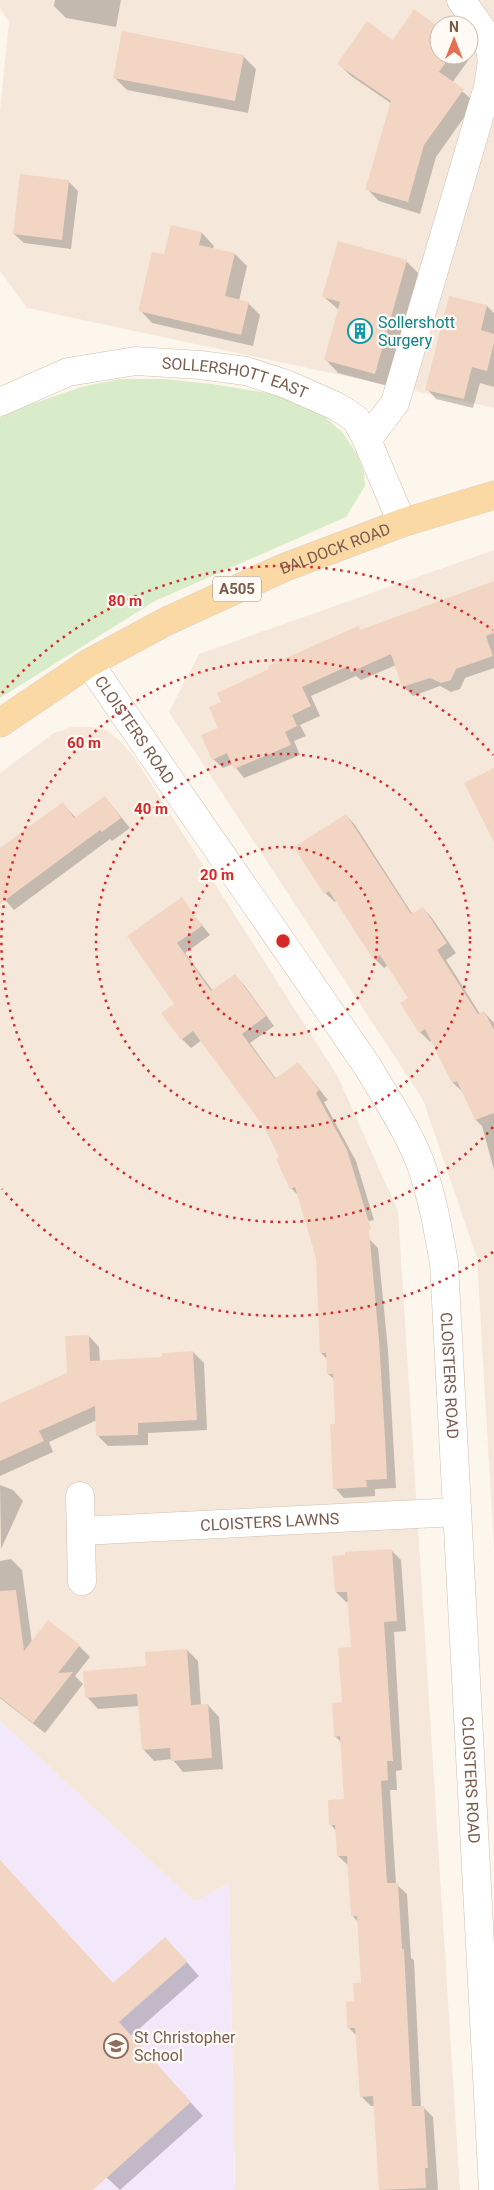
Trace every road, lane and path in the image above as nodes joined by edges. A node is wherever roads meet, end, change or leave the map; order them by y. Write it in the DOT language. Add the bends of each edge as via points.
graph roads {
  1 [pos="461,0"];
  2 [pos="0,402"];
  3 [pos="367,440"];
  4 [pos="494,495"];
  5 [pos="402,523"];
  6 [pos="89,663"];
  7 [pos="0,723"];
  8 [pos="80,1496"];
  9 [pos="457,1512"];
  10 [pos="81,1531"];
  11 [pos="82,1581"];
  12 [pos="494,2190"];
  1 -- 3 [label="street" via="488,38 492,60 488,87 395,403"];
  2 -- 3 [label="street, SOLLERSHOTT EAST" via="68,372 136,361 200,365 246,371 338,407 356,419"];
  3 -- 5 [label="street, SOLLERSHOTT EAST"];
  4 -- 5 [label="main road, BALDOCK ROAD / A505"];
  5 -- 6 [label="main road, BALDOCK ROAD / A505" via="283,568 167,621"];
  6 -- 7 [label="main road, BALDOCK ROAD / A505"];
  6 -- 9 [label="street, CLOISTERS ROAD" via="337,1020 388,1101 419,1162 434,1209 444,1263"];
  8 -- 10 [label="street"];
  9 -- 10 [label="street, CLOISTERS LAWNS"];
  9 -- 12 [label="street, CLOISTERS ROAD"];
  10 -- 11 [label="street"];
}
